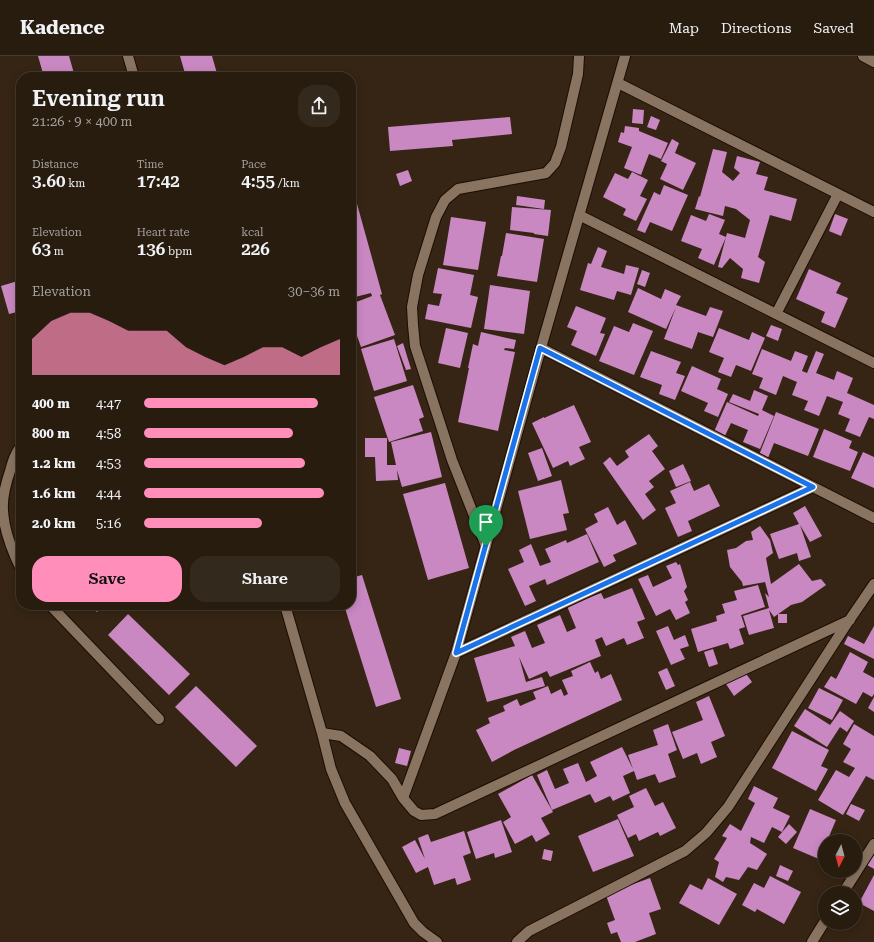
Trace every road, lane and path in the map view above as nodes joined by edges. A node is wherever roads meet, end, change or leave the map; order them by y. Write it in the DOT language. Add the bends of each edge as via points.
graph roads {
  1 [pos="128,56"];
  2 [pos="578,56"];
  3 [pos="625,56"];
  4 [pos="863,56"];
  5 [pos="874,62"];
  6 [pos="133,72"];
  7 [pos="618,83"];
  8 [pos="838,194"];
  9 [pos="874,212"];
  10 [pos="579,215"];
  11 [pos="776,314"];
  12 [pos="540,348"];
  13 [pos="874,364"];
  14 [pos="16,453"];
  15 [pos="813,487"];
  16 [pos="874,518"];
  17 [pos="486,546"];
  18 [pos="16,559"];
  19 [pos="874,584"];
  20 [pos="55,610"];
  21 [pos="286,610"];
  22 [pos="850,620"];
  23 [pos="456,653"];
  24 [pos="159,718"];
  25 [pos="322,733"];
  26 [pos="403,798"];
  27 [pos="874,844"];
  28 [pos="847,886"];
  29 [pos="819,930"];
  30 [pos="437,942"];
  31 [pos="517,942"];
  32 [pos="812,942"];
  1 -- 6 [label="street"];
  2 -- 17 [label="street" via="578,74 555,164 546,173 458,189 445,200 436,217 413,300 415,346 452,460"];
  3 -- 7 [label="street"];
  4 -- 5 [label="street"];
  7 -- 8 [label="street"];
  7 -- 10 [label="street"];
  8 -- 9 [label="street"];
  8 -- 11 [label="street"];
  10 -- 11 [label="street"];
  10 -- 12 [label="street"];
  11 -- 13 [label="street"];
  12 -- 15 [label="street"];
  12 -- 17 [label="street"];
  14 -- 18 [label="street" via="6,485 3,509 7,534"];
  15 -- 16 [label="street"];
  15 -- 23 [label="street"];
  17 -- 23 [label="street"];
  19 -- 22 [label="street"];
  20 -- 24 [label="street"];
  21 -- 25 [label="street"];
  22 -- 26 [label="street" via="435,814 421,815"];
  22 -- 31 [label="street" via="728,807 706,833 685,851 529,931"];
  23 -- 26 [label="street"];
  25 -- 26 [label="street" via="341,736 370,756 392,779"];
  25 -- 30 [label="street" via="331,769 345,803 414,923"];
  27 -- 28 [label="street"];
  29 -- 32 [label="street"];
}
